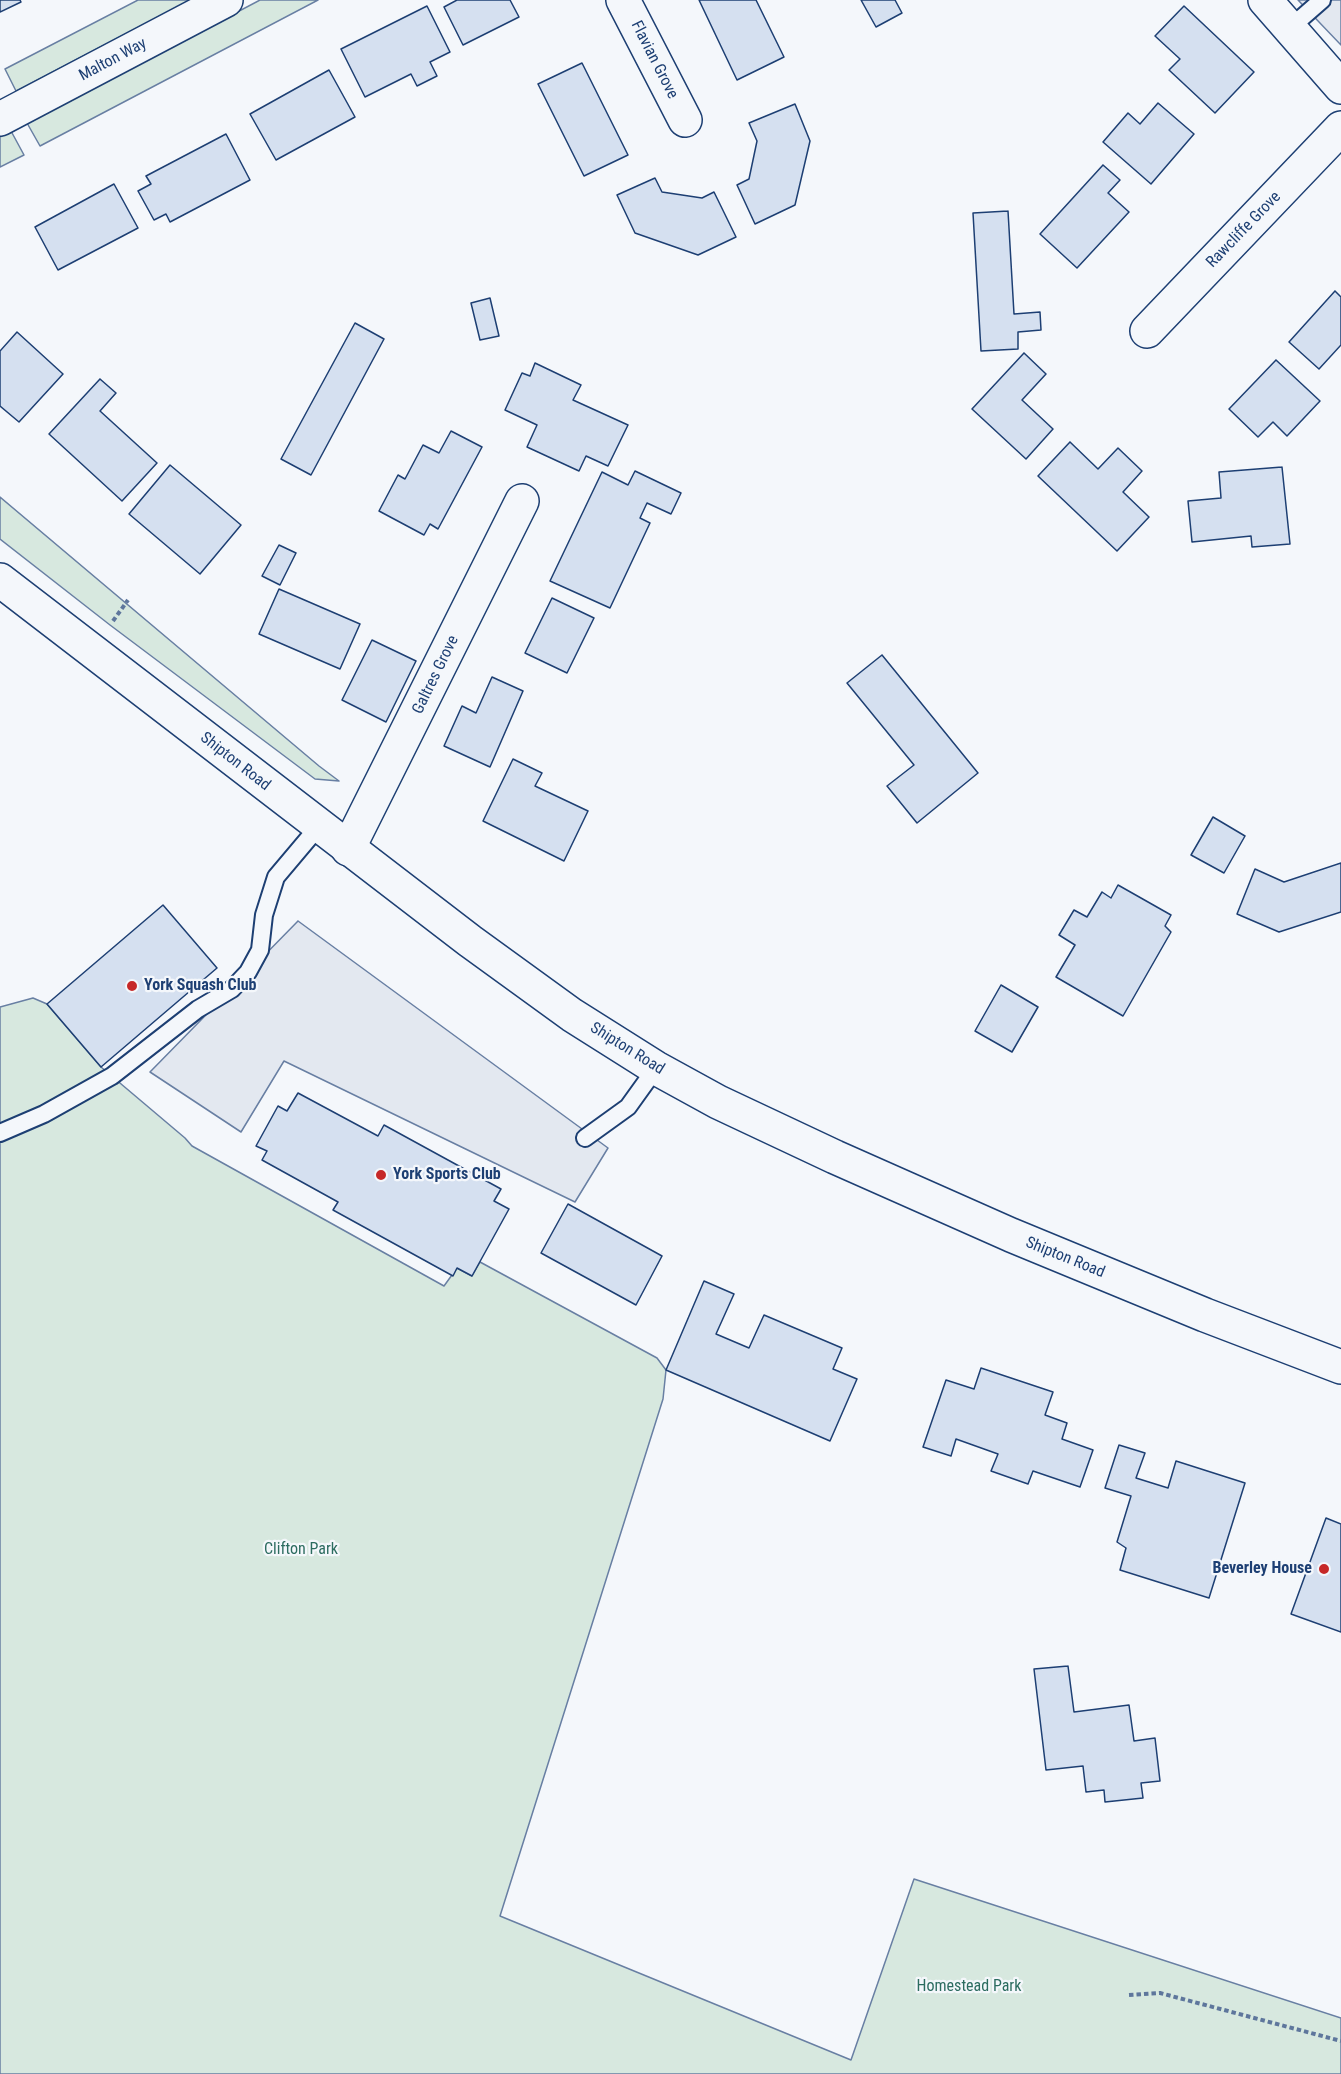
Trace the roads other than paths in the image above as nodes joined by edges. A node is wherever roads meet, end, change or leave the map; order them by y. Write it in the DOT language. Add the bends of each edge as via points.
graph roads {
  1 [pos="226,0"];
  2 [pos="623,0"];
  3 [pos="1265,0"];
  4 [pos="1322,0"];
  5 [pos="1290,28"];
  6 [pos="1341,87"];
  7 [pos="0,119"];
  8 [pos="685,120"];
  9 [pos="1341,129"];
  10 [pos="1148,332"];
  11 [pos="522,501"];
  12 [pos="0,580"];
  13 [pos="319,826"];
  14 [pos="348,849"];
  15 [pos="656,1068"];
  16 [pos="0,1133"];
  17 [pos="585,1138"];
  18 [pos="1341,1367"];
  1 -- 7 [label="main road, Malton Way"];
  2 -- 8 [label="main road, Flavian Grove"];
  3 -- 5 [label="main road"];
  4 -- 5 [label="lane"];
  5 -- 6 [label="main road"];
  9 -- 10 [label="main road, Rawcliffe Grove"];
  11 -- 14 [label="main road, Galtres Grove"];
  12 -- 13 [label="main road, Shipton Road"];
  13 -- 14 [label="main road, Shipton Road"];
  13 -- 16 [label="lane" via="276,877 264,915 260,950 248,972 232,989 198,1009 112,1076 44,1114"];
  14 -- 15 [label="main road, Shipton Road" via="562,1008"];
  15 -- 17 [label="lane" via="628,1107"];
  15 -- 18 [label="main road, Shipton Road" via="718,1102 1011,1235"];
}
